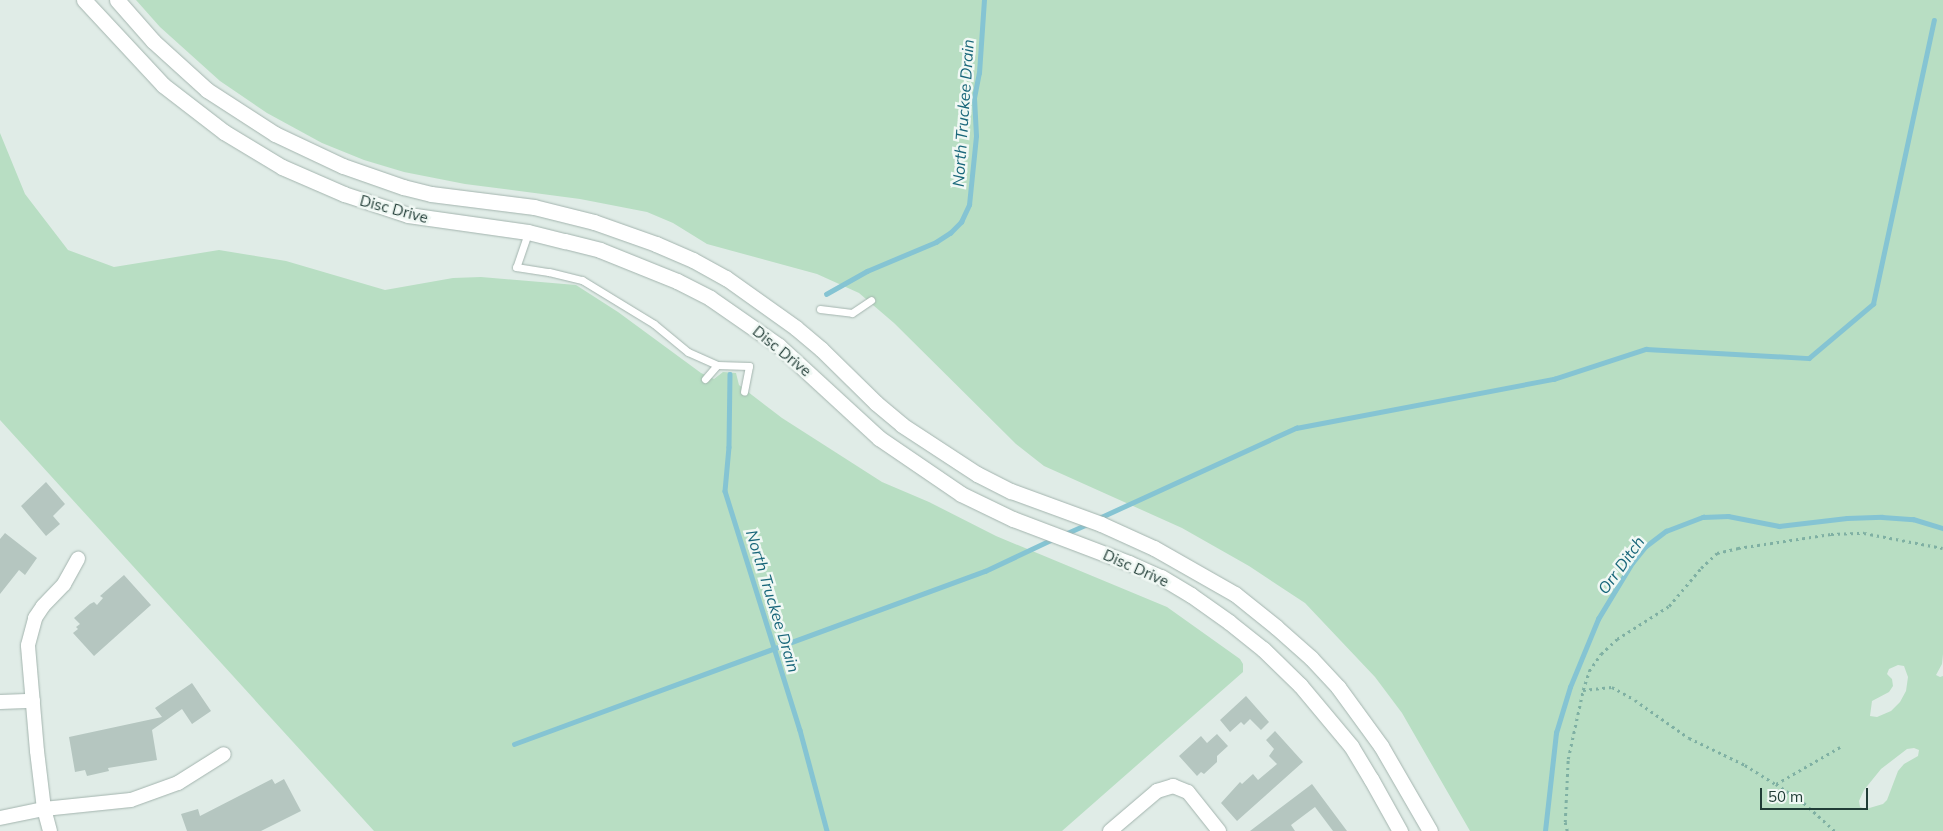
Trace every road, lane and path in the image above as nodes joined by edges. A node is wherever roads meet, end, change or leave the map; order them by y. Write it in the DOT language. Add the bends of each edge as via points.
graph roads {
  1 [pos="84,0"];
  2 [pos="117,0"];
  3 [pos="528,232"];
  4 [pos="871,300"];
  5 [pos="820,309"];
  6 [pos="717,365"];
  7 [pos="705,379"];
  8 [pos="744,392"];
  9 [pos="1943,548"];
  10 [pos="78,559"];
  11 [pos="1582,690"];
  12 [pos="33,701"];
  13 [pos="0,702"];
  14 [pos="1840,747"];
  15 [pos="224,754"];
  16 [pos="1776,784"];
  17 [pos="44,809"];
  18 [pos="0,818"];
  19 [pos="50,831"];
  20 [pos="1110,831"];
  21 [pos="1219,831"];
  22 [pos="1400,831"];
  23 [pos="1430,831"];
  24 [pos="1567,831"];
  25 [pos="1835,831"];
  1 -- 3 [label="main road, Disc Drive" via="163,85 224,132 282,167 344,194 408,215"];
  2 -- 23 [label="main road, Disc Drive" via="153,42 207,90 275,134 343,166 403,187 534,208 594,222 693,260 733,283 796,328 902,425 977,474 1011,491 1101,524 1154,548 1235,594 1276,626 1338,688 1381,746"];
  3 -- 6 [label="lane" via="516,266 582,280 654,324 688,352"];
  3 -- 22 [label="main road, Disc Drive" via="600,250 710,298 779,346 879,438 961,494 1013,519 1129,562 1161,577 1222,616 1263,649 1325,714 1372,778"];
  4 -- 5 [label="lane" via="852,313"];
  6 -- 7 [label="lane"];
  6 -- 8 [label="lane" via="749,366"];
  9 -- 11 [label="path" via="1864,533 1831,534 1717,553 1669,606 1601,654 1589,671"];
  10 -- 12 [label="street" via="64,584 35,618 30,632 28,645"];
  11 -- 16 [label="path" via="1612,688 1649,709 1689,738"];
  11 -- 24 [label="path" via="1568,759"];
  12 -- 13 [label="street"];
  12 -- 17 [label="street"];
  14 -- 16 [label="path"];
  15 -- 17 [label="street" via="178,783 130,800"];
  16 -- 25 [label="path" via="1804,803"];
  17 -- 18 [label="street"];
  17 -- 19 [label="street"];
  20 -- 21 [label="street" via="1157,791 1173,786 1188,792"];
}
